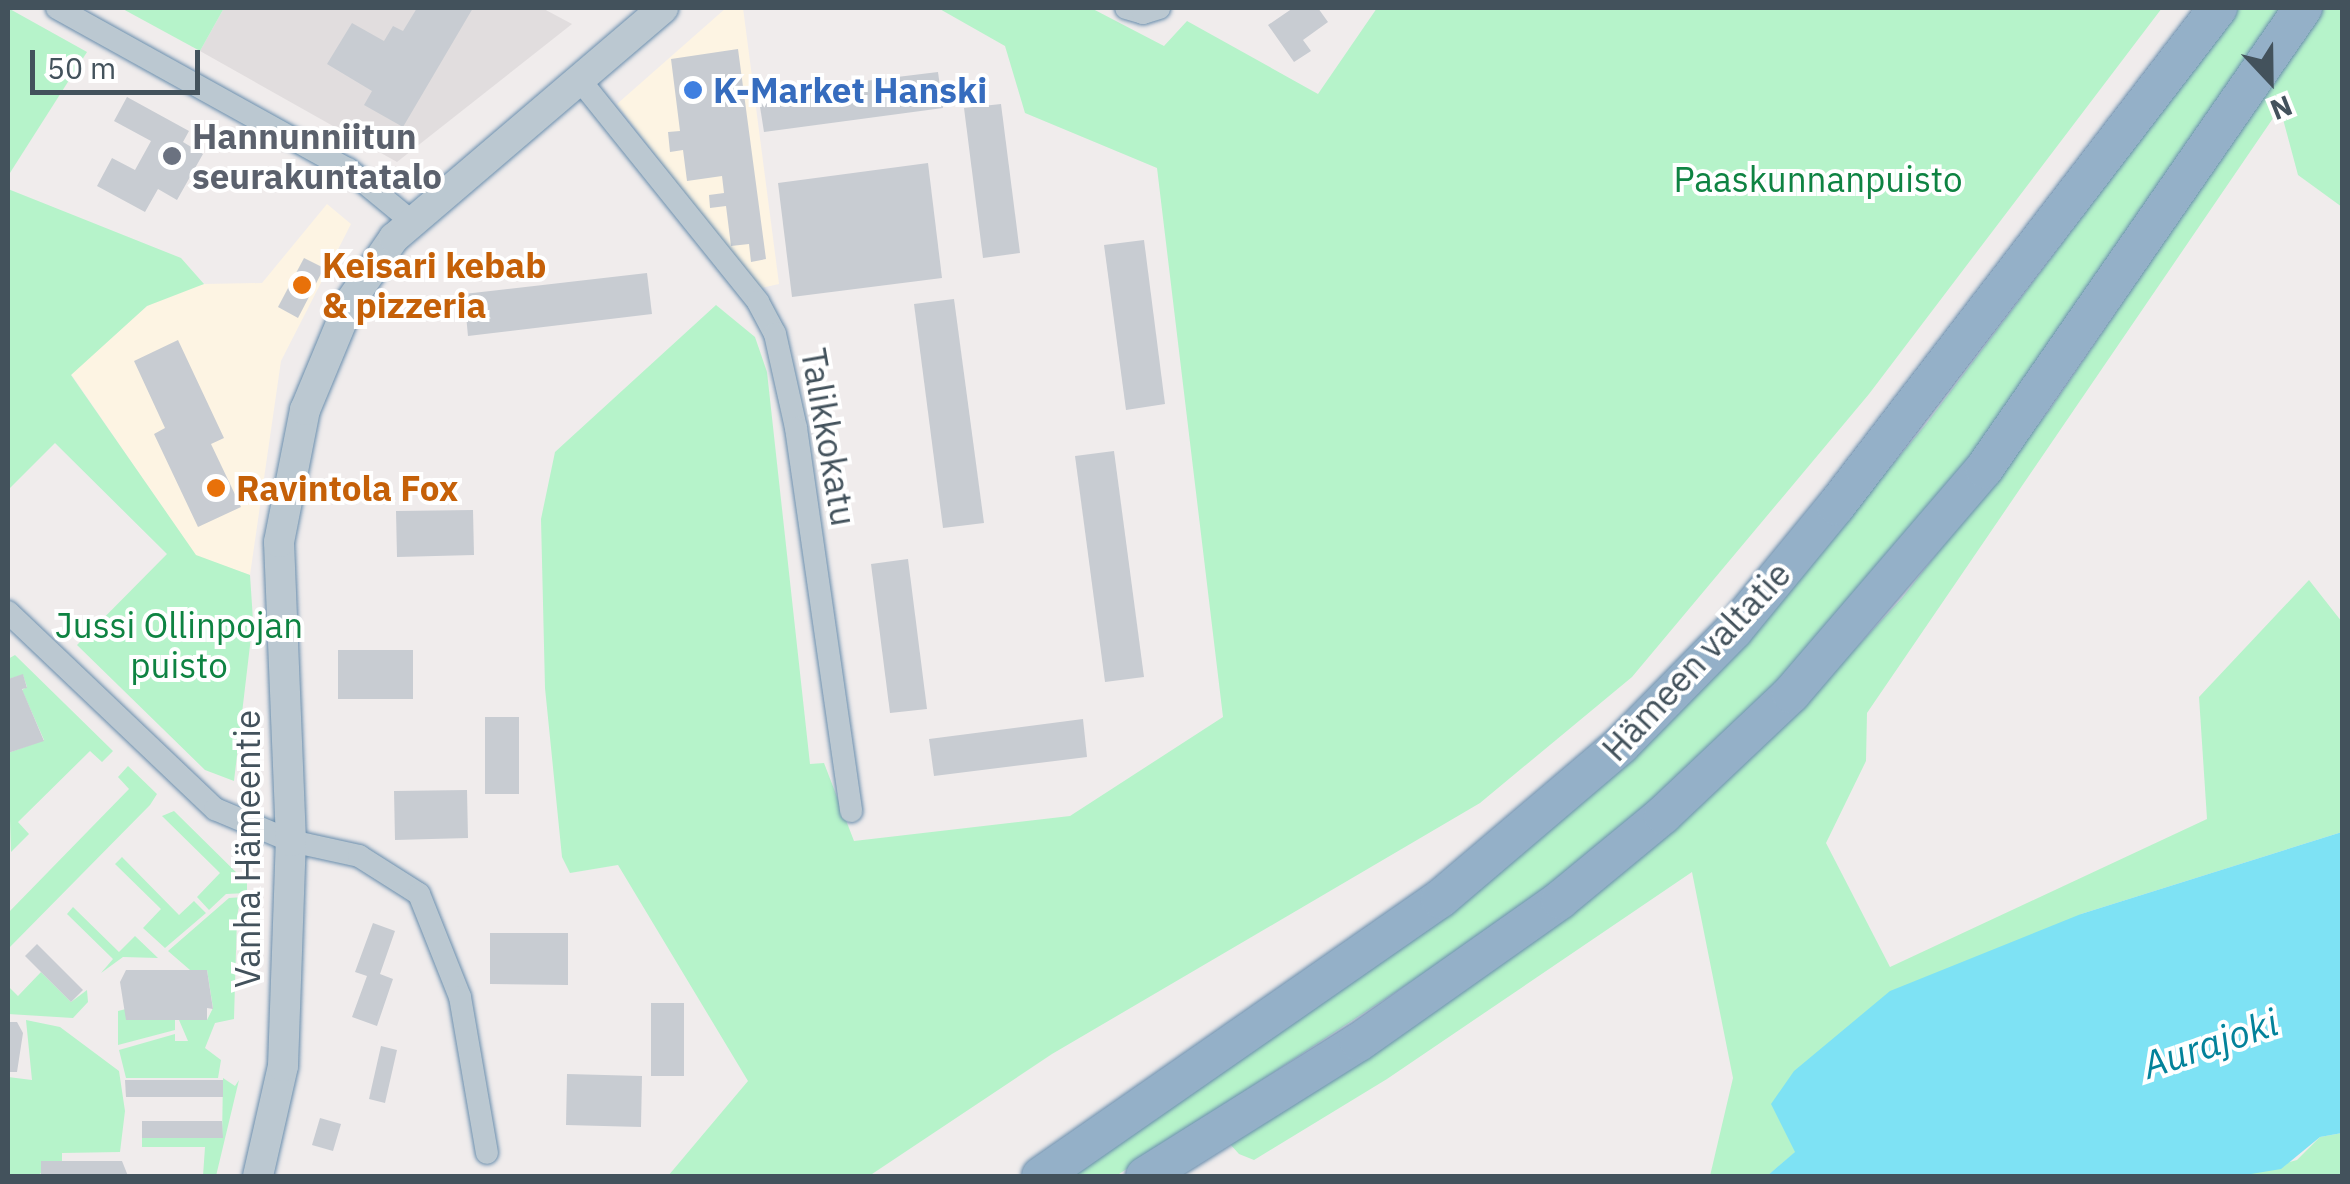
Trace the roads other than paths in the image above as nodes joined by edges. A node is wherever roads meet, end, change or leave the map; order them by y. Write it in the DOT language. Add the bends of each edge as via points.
graph roads {
  1 [pos="57,8"];
  2 [pos="664,8"];
  3 [pos="1126,8"];
  4 [pos="1159,8"];
  5 [pos="2218,8"];
  6 [pos="2303,8"];
  7 [pos="579,79"];
  8 [pos="410,221"];
  9 [pos="8,612"];
  10 [pos="850,812"];
  11 [pos="290,840"];
  12 [pos="487,1153"];
  13 [pos="258,1176"];
  14 [pos="1041,1176"];
  15 [pos="1146,1176"];
  1 -- 8 [label="street" via="348,169"];
  2 -- 7 [label="street, Vanha Hämeentie"];
  3 -- 4 [label="street"];
  5 -- 14 [label="highway, Hämeen valtatie" via="1836,506 1734,630 1621,745 1440,899"];
  6 -- 15 [label="highway" via="1984,469 1791,694 1560,900 1359,1042"];
  7 -- 8 [label="street, Vanha Hämeentie"];
  7 -- 10 [label="street, Talikkokatu" via="758,302 775,334 796,428"];
  8 -- 11 [label="street, Vanha Hämeentie" via="350,302 292,456 278,542"];
  9 -- 11 [label="street" via="198,796"];
  11 -- 12 [label="street" via="359,856 419,894 460,997"];
  11 -- 13 [label="street, Vanha Hämeentie" via="283,1066"];
}
